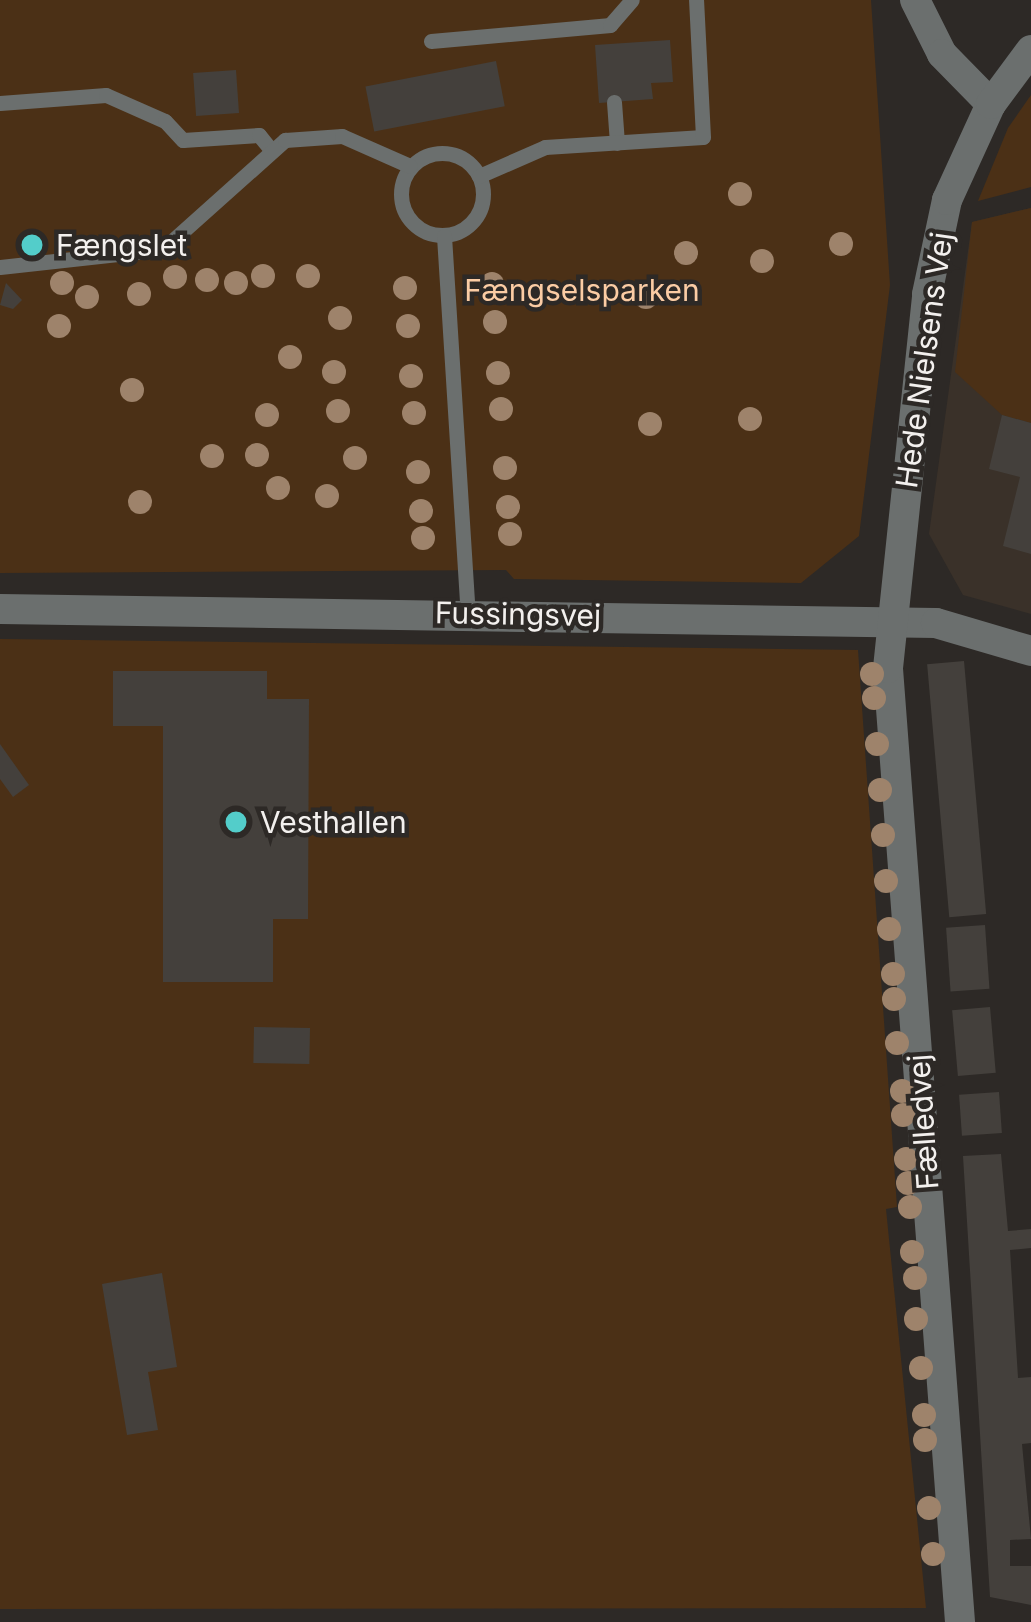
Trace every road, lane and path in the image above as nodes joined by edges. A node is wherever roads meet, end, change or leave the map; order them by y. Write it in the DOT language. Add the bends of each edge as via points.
graph roads {
  1 [pos="632,0"];
  2 [pos="696,0"];
  3 [pos="915,0"];
  4 [pos="610,25"];
  5 [pos="431,41"];
  6 [pos="610,44"];
  7 [pos="1031,50"];
  8 [pos="614,102"];
  9 [pos="0,103"];
  10 [pos="991,104"];
  11 [pos="616,142"];
  12 [pos="268,146"];
  13 [pos="410,166"];
  14 [pos="479,176"];
  15 [pos="444,236"];
  16 [pos="0,267"];
  17 [pos="0,609"];
  18 [pos="468,613"];
  19 [pos="892,622"];
  20 [pos="1031,651"];
  21 [pos="960,1622"];
  1 -- 4 [label="lane"];
  2 -- 11 [label="lane" via="703,137"];
  3 -- 10 [label="street" via="942,53"];
  4 -- 5 [label="lane"];
  4 -- 6 [label="lane"];
  7 -- 10 [label="street, Hede Nielsens Vej"];
  8 -- 11 [label="lane"];
  9 -- 12 [label="lane" via="106,95 182,140 259,135"];
  10 -- 19 [label="street, Hede Nielsens Vej" via="947,200 927,293"];
  11 -- 14 [label="lane" via="545,147"];
  12 -- 13 [label="lane" via="342,136"];
  12 -- 16 [label="lane" via="163,249"];
  13 -- 14 [label="lane" via="455,154"];
  13 -- 15 [label="lane" via="404,212"];
  14 -- 15 [label="lane" via="481,208"];
  15 -- 18 [label="lane"];
  17 -- 18 [label="street, Fussingsvej"];
  18 -- 19 [label="street, Fussingsvej"];
  19 -- 20 [label="street, Fussingsvej" via="936,623"];
  19 -- 21 [label="street, Fælledvej" via="888,668"];
}
